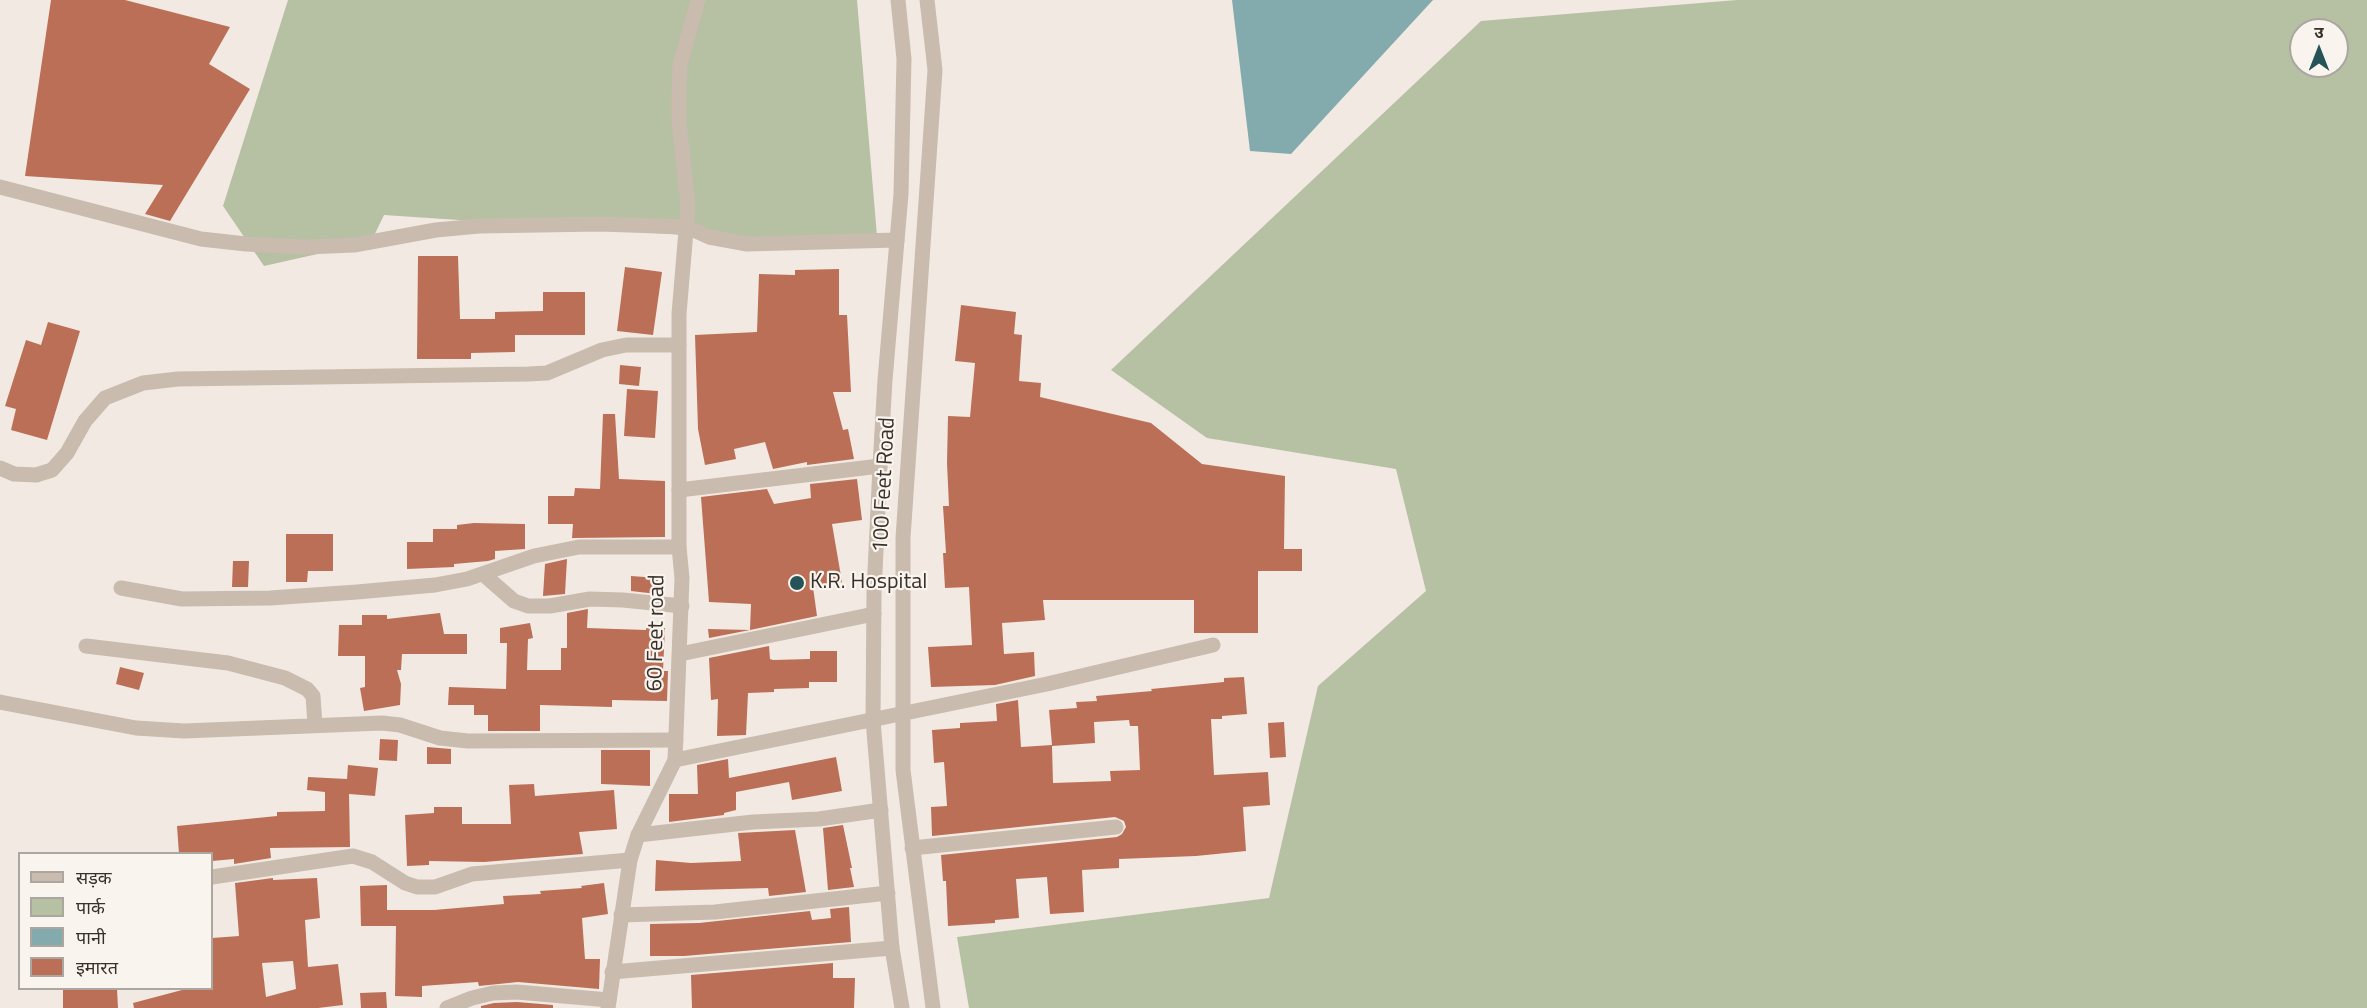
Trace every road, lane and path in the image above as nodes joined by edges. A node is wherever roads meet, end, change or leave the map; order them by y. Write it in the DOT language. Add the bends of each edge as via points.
graph roads {
  1 [pos="698,0"];
  2 [pos="898,0"];
  3 [pos="927,0"];
  4 [pos="0,187"];
  5 [pos="687,227"];
  6 [pos="897,240"];
  7 [pos="679,345"];
  8 [pos="880,466"];
  9 [pos="0,468"];
  10 [pos="679,490"];
  11 [pos="679,548"];
  12 [pos="483,574"];
  13 [pos="121,588"];
  14 [pos="682,606"];
  15 [pos="874,614"];
  16 [pos="1213,645"];
  17 [pos="86,646"];
  18 [pos="680,654"];
  19 [pos="0,702"];
  20 [pos="903,714"];
  21 [pos="873,720"];
  22 [pos="315,725"];
  23 [pos="676,740"];
  24 [pos="675,760"];
  25 [pos="881,810"];
  26 [pos="1116,827"];
  27 [pos="638,835"];
  28 [pos="912,848"];
  29 [pos="630,860"];
  30 [pos="213,877"];
  31 [pos="888,892"];
  32 [pos="621,915"];
  33 [pos="892,948"];
  34 [pos="612,972"];
  35 [pos="608,1004"];
  36 [pos="447,1008"];
  37 [pos="902,1008"];
  38 [pos="933,1008"];
  1 -- 5 [label="street, 60 Feet road" via="681,65 679,94"];
  2 -- 6 [label="street, 100 Feet Road" via="904,59"];
  3 -- 20 [label="street, 100 Feet Road" via="935,70 903,538"];
  4 -- 5 [label="street" via="201,239 246,244 354,245 479,226"];
  5 -- 6 [label="street" via="709,237 747,244"];
  5 -- 7 [label="street, 60 Feet road" via="678,314"];
  6 -- 8 [label="street, 100 Feet Road"];
  7 -- 9 [label="street" via="626,345 602,350 547,373 178,379 143,383 105,398 52,470 36,475 14,474"];
  7 -- 10 [label="street, 60 Feet road"];
  8 -- 10 [label="street"];
  8 -- 15 [label="street, 100 Feet Road"];
  10 -- 11 [label="street, 60 Feet road"];
  11 -- 12 [label="street" via="579,547 534,556"];
  11 -- 14 [label="street, 60 Feet road"];
  12 -- 13 [label="street" via="435,585 270,598 182,599"];
  12 -- 14 [label="street" via="514,601 528,606 591,599"];
  14 -- 18 [label="street, 60 Feet road"];
  15 -- 18 [label="street"];
  15 -- 21 [label="street, 100 Feet Road"];
  16 -- 20 [label="street"];
  17 -- 22 [label="street" via="228,663 285,678 313,696"];
  18 -- 23 [label="street, 60 Feet road"];
  19 -- 22 [label="street" via="136,728 184,731"];
  20 -- 21 [label="street"];
  20 -- 28 [label="street, 100 Feet Road" via="903,770"];
  21 -- 24 [label="street"];
  21 -- 25 [label="street, 100 Feet Road"];
  22 -- 23 [label="street" via="382,723 440,738 490,742"];
  23 -- 24 [label="street, 60 Feet road"];
  24 -- 27 [label="street, 60 Feet road"];
  25 -- 27 [label="street"];
  25 -- 31 [label="street, 100 Feet Road"];
  26 -- 28 [label="street"];
  27 -- 29 [label="street, 60 Feet road"];
  28 -- 38 [label="street, 100 Feet Road"];
  29 -- 30 [label="street" via="472,874 435,887 405,883 372,862 353,856"];
  29 -- 32 [label="street, 60 Feet road"];
  31 -- 32 [label="street" via="715,912"];
  31 -- 33 [label="street, 100 Feet Road"];
  32 -- 34 [label="street, 60 Feet road"];
  33 -- 34 [label="street"];
  33 -- 37 [label="street, 100 Feet Road"];
  34 -- 35 [label="street, 60 Feet road"];
  35 -- 36 [label="street" via="509,993 472,998"];
}
